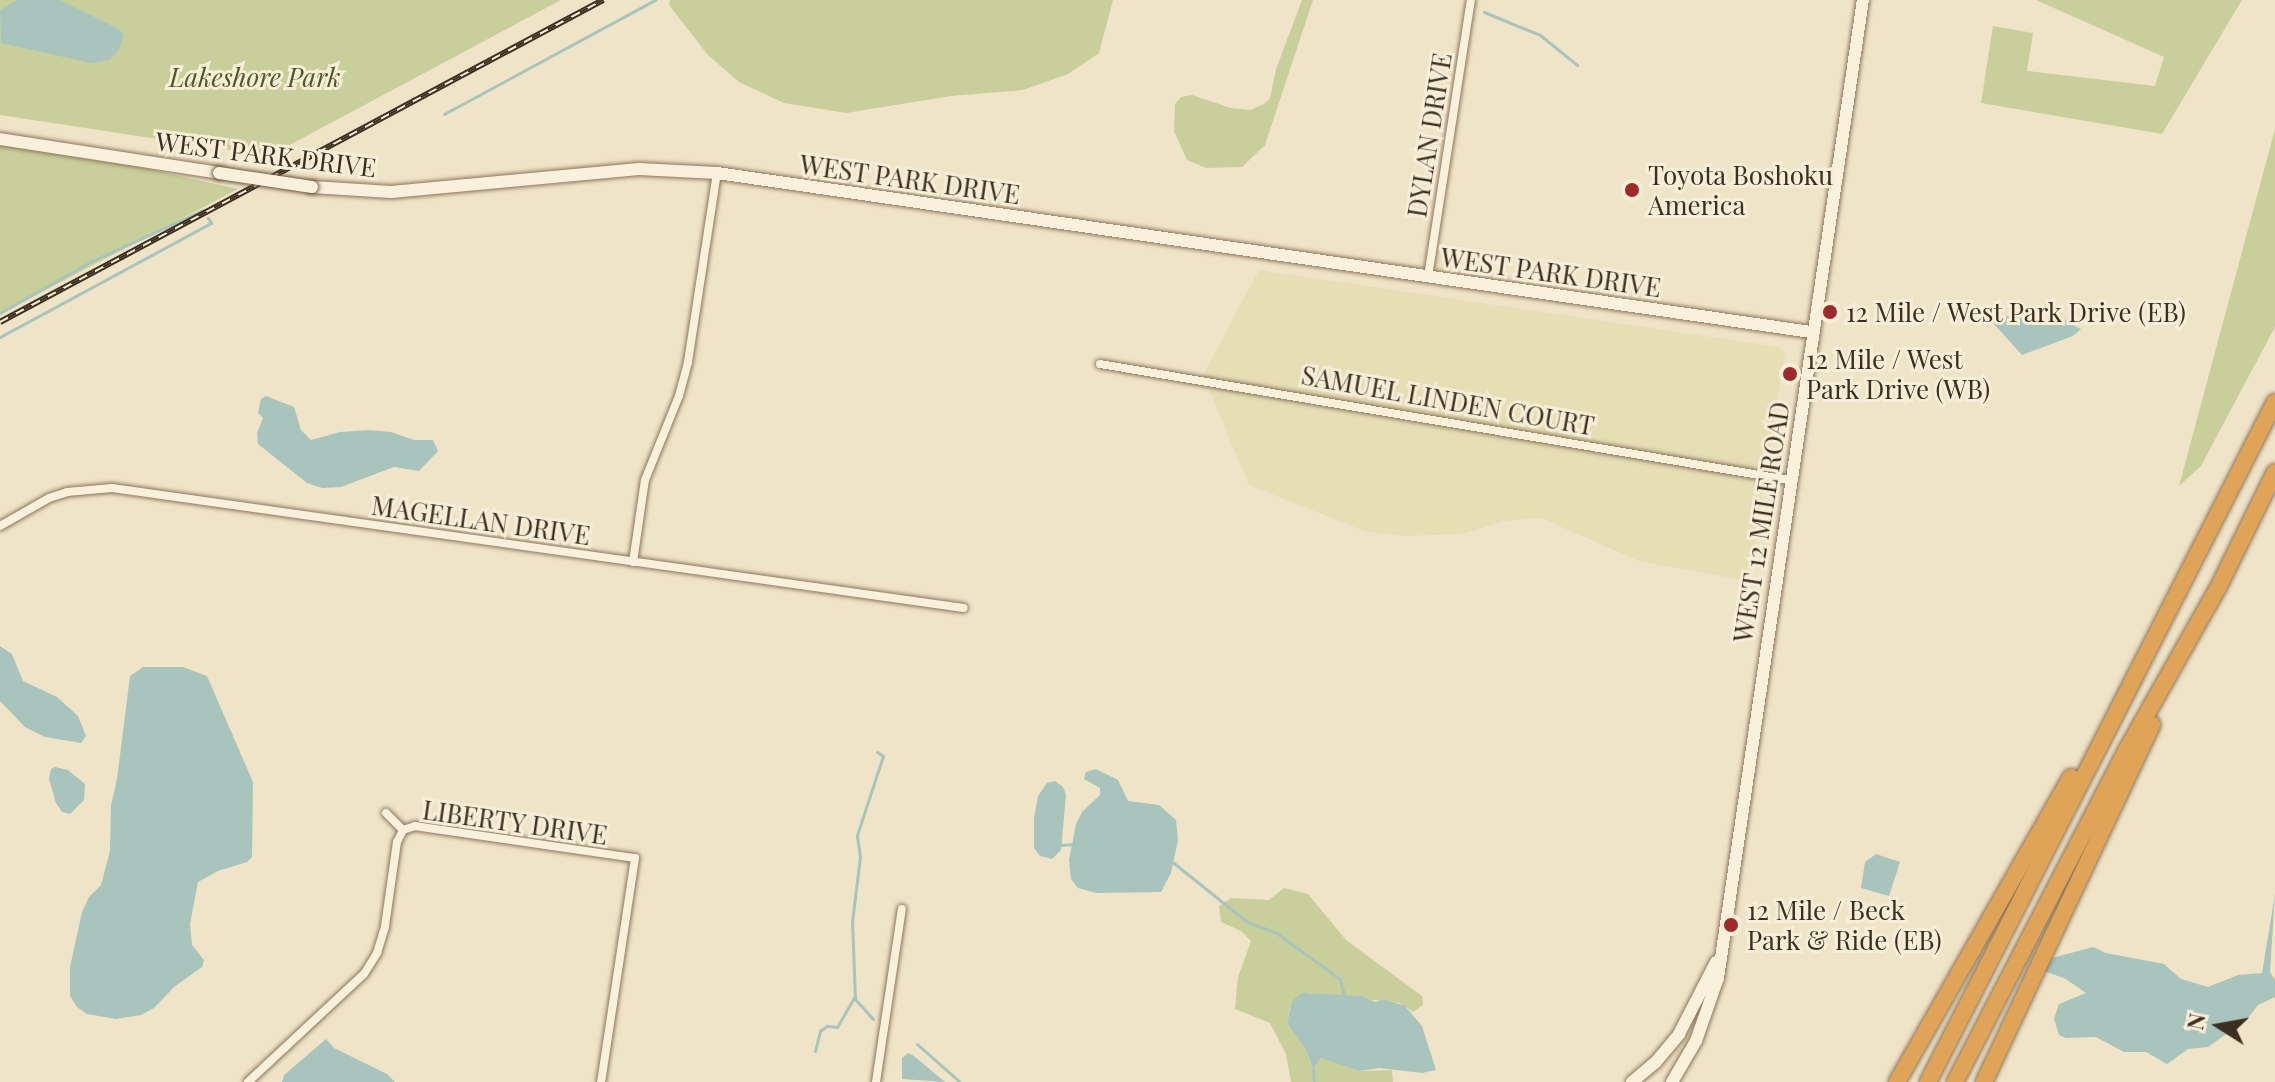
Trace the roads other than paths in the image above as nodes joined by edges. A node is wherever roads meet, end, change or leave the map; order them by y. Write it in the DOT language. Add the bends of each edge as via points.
graph roads {
  1 [pos="1471,0"];
  2 [pos="1863,0"];
  3 [pos="0,139"];
  4 [pos="717,173"];
  5 [pos="1428,277"];
  6 [pos="1811,332"];
  7 [pos="1100,364"];
  8 [pos="2275,402"];
  9 [pos="2275,472"];
  10 [pos="1789,480"];
  11 [pos="0,526"];
  12 [pos="633,562"];
  13 [pos="2218,588"];
  14 [pos="964,608"];
  15 [pos="2111,721"];
  16 [pos="386,813"];
  17 [pos="403,830"];
  18 [pos="902,909"];
  19 [pos="1719,956"];
  20 [pos="1655,1063"];
  21 [pos="248,1082"];
  22 [pos="601,1082"];
  23 [pos="876,1082"];
  24 [pos="1632,1082"];
  25 [pos="1673,1082"];
  26 [pos="1897,1082"];
  27 [pos="1928,1082"];
  28 [pos="1955,1082"];
  29 [pos="1984,1082"];
  1 -- 5 [label="street, DYLAN DRIVE"];
  2 -- 6 [label="street, WEST 12 MILE ROAD"];
  3 -- 4 [label="street, WEST PARK DRIVE, bridge" via="312,187 391,192 639,169"];
  4 -- 5 [label="street, WEST PARK DRIVE"];
  4 -- 12 [label="street" via="688,362 645,480"];
  5 -- 6 [label="street, WEST PARK DRIVE"];
  6 -- 10 [label="street, WEST 12 MILE ROAD"];
  7 -- 10 [label="street, SAMUEL LINDEN COURT"];
  8 -- 15 [label="highway"];
  9 -- 13 [label="highway"];
  10 -- 19 [label="street, WEST 12 MILE ROAD"];
  11 -- 12 [label="street, MAGELLAN DRIVE" via="49,498 112,488"];
  12 -- 14 [label="street, MAGELLAN DRIVE"];
  13 -- 28 [label="highway" via="2126,751"];
  13 -- 29 [label="highway"];
  15 -- 26 [label="highway" via="2081,759"];
  15 -- 27 [label="highway"];
  16 -- 17 [label="street, LIBERTY DRIVE"];
  17 -- 21 [label="street, LIBERTY DRIVE" via="377,953 364,974"];
  17 -- 22 [label="street, LIBERTY DRIVE" via="415,826 635,858"];
  18 -- 23 [label="street"];
  19 -- 20 [label="street, WEST 12 MILE ROAD" via="1679,1034"];
  19 -- 25 [label="street, WEST 12 MILE ROAD" via="1713,999"];
  20 -- 24 [label="street, WEST 12 MILE ROAD"];
  20 -- 25 [label="street"];
}
